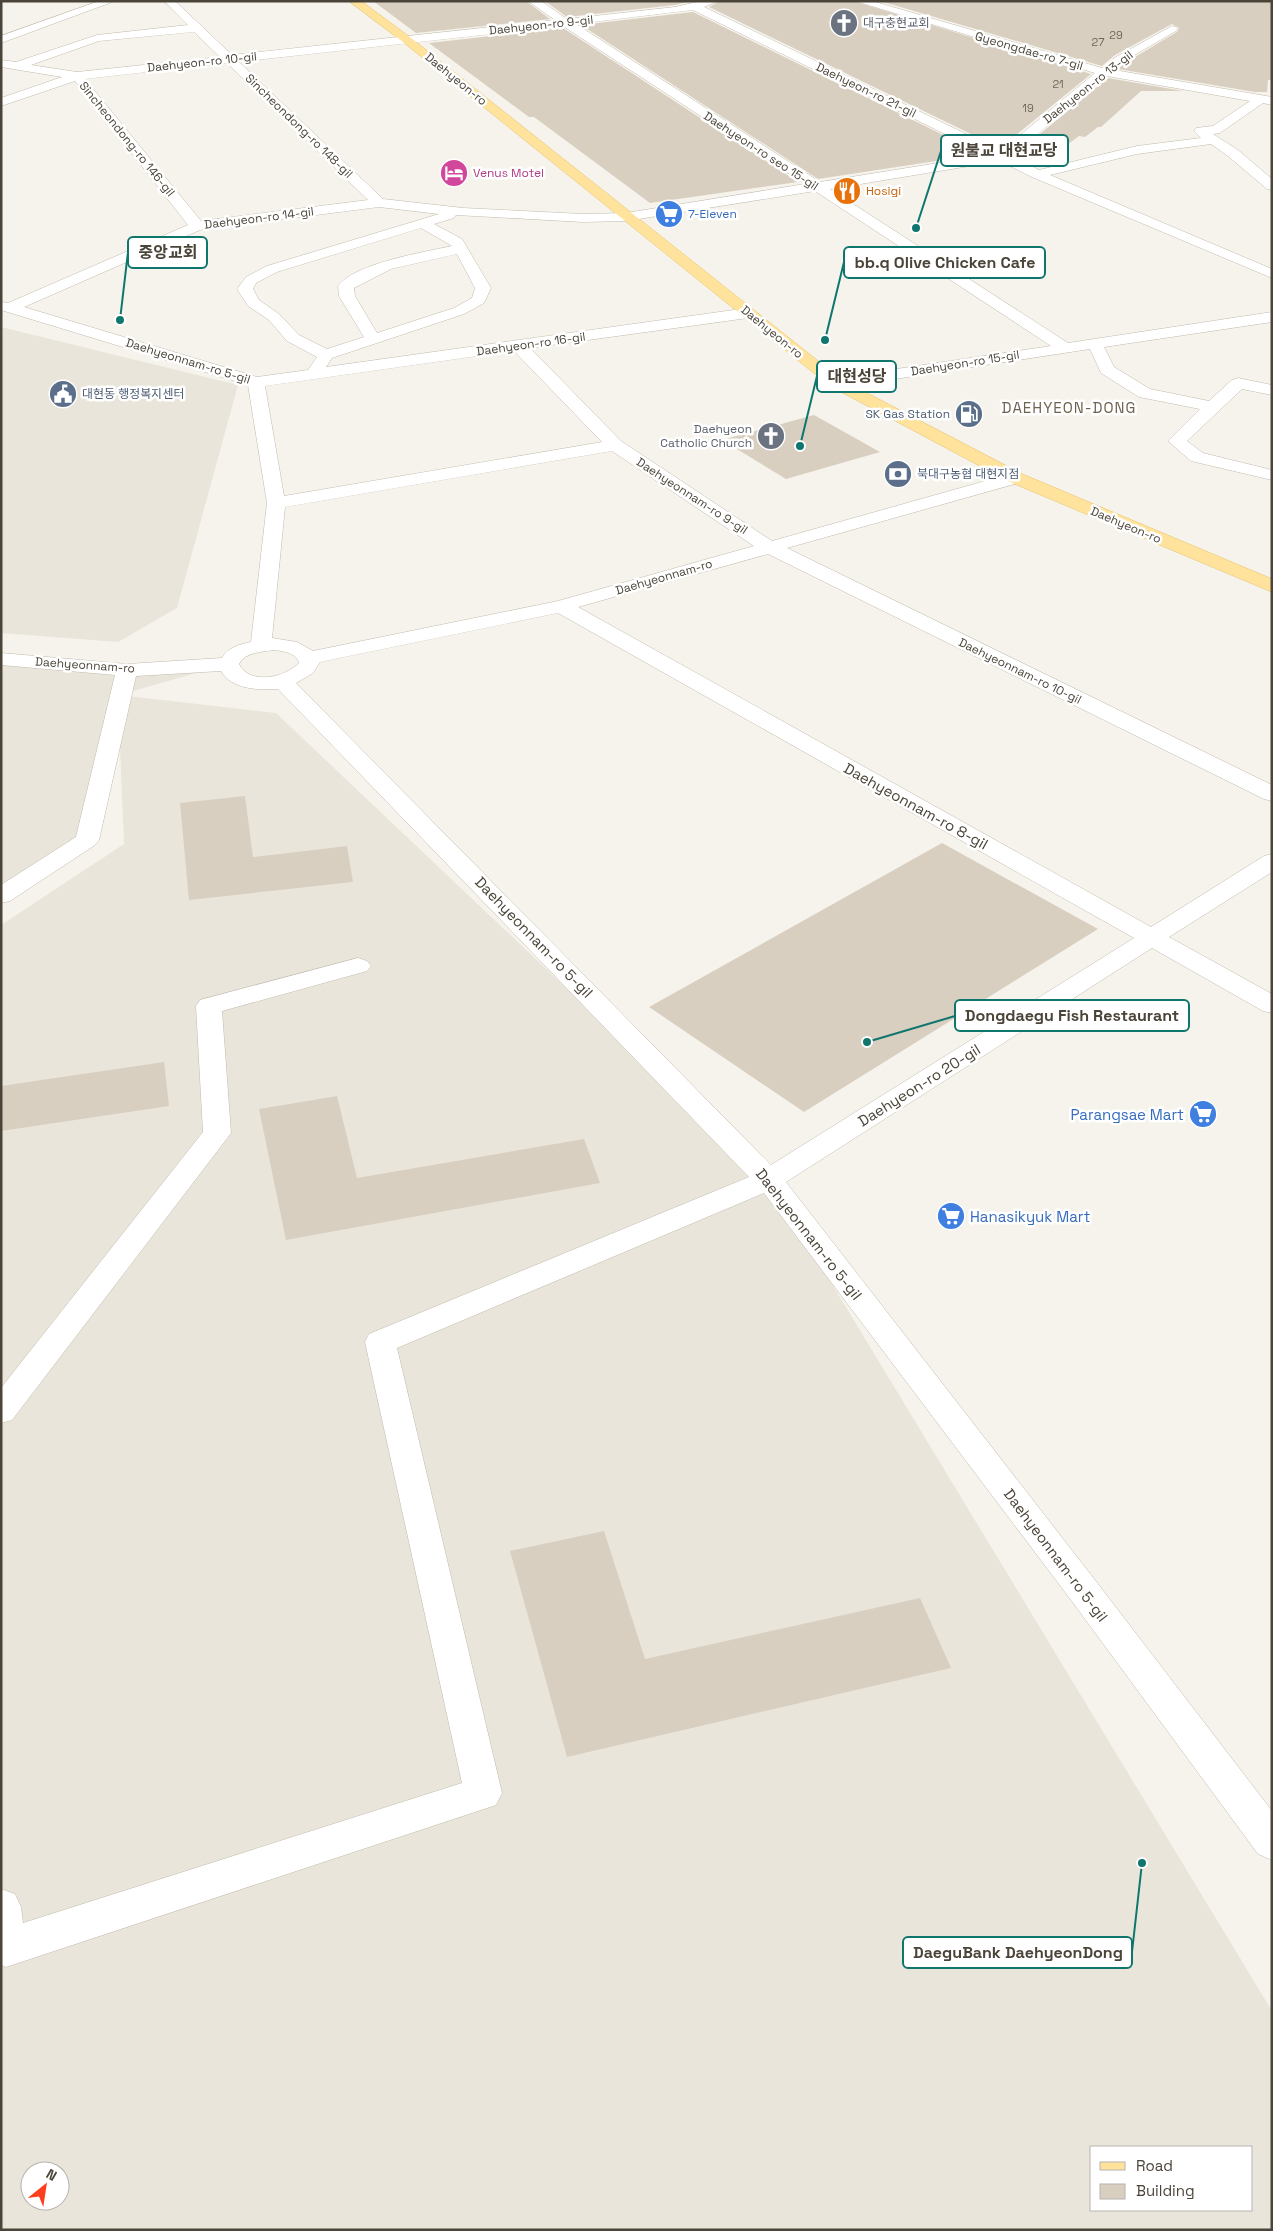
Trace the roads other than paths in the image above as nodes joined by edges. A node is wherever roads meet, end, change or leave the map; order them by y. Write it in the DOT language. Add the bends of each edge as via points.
graph roads {
  1 [pos="110,1"];
  2 [pos="168,1"];
  3 [pos="354,1"];
  4 [pos="533,1"];
  5 [pos="661,1"];
  6 [pos="713,1"];
  7 [pos="860,1"];
  8 [pos="694,7"];
  9 [pos="675,10"];
  10 [pos="563,22"];
  11 [pos="196,28"];
  12 [pos="1172,29"];
  13 [pos="1,40"];
  14 [pos="407,40"];
  15 [pos="230,59"];
  16 [pos="1,63"];
  17 [pos="17,66"];
  18 [pos="1,71"];
  19 [pos="1103,72"];
  20 [pos="76,76"];
  21 [pos="1266,100"];
  22 [pos="1,102"];
  23 [pos="1213,140"];
  24 [pos="1002,157"];
  25 [pos="1037,174"];
  26 [pos="815,186"];
  27 [pos="1272,186"];
  28 [pos="380,203"];
  29 [pos="463,212"];
  30 [pos="626,217"];
  31 [pos="422,223"];
  32 [pos="197,226"];
  33 [pos="461,249"];
  34 [pos="1272,274"];
  35 [pos="6,306"];
  36 [pos="748,313"];
  37 [pos="1272,317"];
  38 [pos="373,340"];
  39 [pos="1095,344"];
  40 [pos="518,345"];
  41 [pos="1065,348"];
  42 [pos="326,355"];
  43 [pos="314,374"];
  44 [pos="256,382"];
  45 [pos="836,383"];
  46 [pos="1272,390"];
  47 [pos="1213,407"];
  48 [pos="615,445"];
  49 [pos="1272,474"];
  50 [pos="1016,478"];
  51 [pos="276,503"];
  52 [pos="769,547"];
  53 [pos="1270,584"];
  54 [pos="561,606"];
  55 [pos="261,644"];
  56 [pos="308,658"];
  57 [pos="1,659"];
  58 [pos="228,664"];
  59 [pos="127,670"];
  60 [pos="282,681"];
  61 [pos="1272,794"];
  62 [pos="1272,861"];
  63 [pos="1,896"];
  64 [pos="1151,938"];
  65 [pos="358,966"];
  66 [pos="1272,1005"];
  67 [pos="769,1180"];
  68 [pos="1,1411"];
  69 [pos="1272,1842"];
  70 [pos="1,1906"];
  1 -- 13 [label="street"];
  2 -- 11 [label="street, Sincheondong-ro 148-gil"];
  3 -- 14 [label="main road, Daehyeon-ro"];
  4 -- 10 [label="street, Daehyeon-ro seo 15-gil"];
  5 -- 9 [label="street"];
  6 -- 8 [label="street, Daehyeon-ro 9-gil"];
  7 -- 19 [label="street, Gyeongdae-ro 7-gil"];
  8 -- 9 [label="street, Daehyeon-ro 9-gil"];
  8 -- 24 [label="street, Daehyeon-ro 21-gil"];
  9 -- 10 [label="street, Daehyeon-ro 9-gil"];
  10 -- 14 [label="street, Daehyeon-ro 9-gil"];
  10 -- 26 [label="street, Daehyeon-ro seo 15-gil"];
  11 -- 15 [label="street, Sincheondong-ro 148-gil"];
  11 -- 17 [label="street, Sincheondong-ro 146-gil" via="97,38"];
  12 -- 19 [label="street, Daehyeon-ro 13-gil" via="1120,58"];
  14 -- 15 [label="street, Daehyeon-ro 10-gil"];
  14 -- 30 [label="main road, Daehyeon-ro"];
  15 -- 20 [label="street, Daehyeon-ro 10-gil"];
  15 -- 28 [label="street, Sincheondong-ro 148-gil"];
  16 -- 17 [label="street, Sincheondong-ro 146-gil"];
  17 -- 18 [label="street, Sincheondong-ro 146-gil"];
  17 -- 20 [label="street, Sincheondong-ro 146-gil"];
  19 -- 21 [label="street, Gyeongdae-ro 7-gil"];
  19 -- 24 [label="street, Daehyeon-ro 13-gil"];
  20 -- 22 [label="street, Daehyeon-ro 10-gil"];
  20 -- 32 [label="street, Sincheondong-ro 146-gil"];
  21 -- 23 [label="street, Gyeongdae-ro 7-gil" via="1216,130 1200,131"];
  23 -- 25 [label="street" via="1137,150"];
  23 -- 27 [label="street"];
  24 -- 25 [label="street, Daehyeon-ro 21-gil"];
  24 -- 26 [label="street"];
  25 -- 34 [label="street, Daehyeon-ro 21-gil"];
  26 -- 30 [label="street"];
  26 -- 41 [label="street, Daehyeon-ro seo 15-gil"];
  28 -- 29 [label="street, Daehyeon-ro 14-gil"];
  28 -- 32 [label="street, Daehyeon-ro 14-gil"];
  29 -- 30 [label="street, Daehyeon-ro 14-gil"];
  29 -- 31 [label="street, Daehyeon-ro 14-gil"];
  30 -- 36 [label="main road, Daehyeon-ro"];
  31 -- 33 [label="street" via="457,242"];
  31 -- 42 [label="street, Daehyeon-ro 14-gil" via="272,269 251,280 245,289 253,303 274,317 293,338"];
  32 -- 35 [label="street, Daehyeon-ro 14-gil"];
  33 -- 38 [label="street" via="483,288 479,300 459,311"];
  33 -- 38 [label="street" via="389,266 358,277 346,286 347,296"];
  35 -- 44 [label="street, Daehyeonnam-ro 5-gil"];
  36 -- 40 [label="street, Daehyeon-ro 16-gil"];
  36 -- 45 [label="main road, Daehyeon-ro"];
  37 -- 39 [label="street, Daehyeon-ro 15-gil"];
  38 -- 42 [label="street"];
  39 -- 41 [label="street, Daehyeon-ro 15-gil"];
  39 -- 47 [label="street" via="1107,370 1145,393"];
  40 -- 43 [label="street, Daehyeon-ro 16-gil"];
  40 -- 48 [label="street, Daehyeonnam-ro 9-gil"];
  41 -- 45 [label="street, Daehyeon-ro 15-gil"];
  42 -- 43 [label="street"];
  43 -- 44 [label="street, Daehyeon-ro 16-gil"];
  44 -- 51 [label="street, Daehyeonnam-ro 5-gil"];
  45 -- 50 [label="main road, Daehyeon-ro"];
  46 -- 47 [label="street" via="1238,383"];
  47 -- 49 [label="street" via="1177,440 1197,457"];
  48 -- 51 [label="street"];
  48 -- 52 [label="street, Daehyeonnam-ro 9-gil"];
  50 -- 52 [label="street, Daehyeonnam-ro"];
  50 -- 53 [label="main road, Daehyeon-ro"];
  51 -- 55 [label="street, Daehyeonnam-ro 5-gil"];
  52 -- 54 [label="street, Daehyeonnam-ro"];
  52 -- 61 [label="street, Daehyeonnam-ro 10-gil"];
  54 -- 56 [label="street, Daehyeonnam-ro"];
  54 -- 64 [label="street, Daehyeonnam-ro 8-gil"];
  55 -- 56 [label="street" via="297,648"];
  55 -- 58 [label="street" via="238,652"];
  56 -- 60 [label="street" via="308,665 303,671"];
  57 -- 59 [label="street, Daehyeonnam-ro"];
  58 -- 59 [label="street, Daehyeonnam-ro"];
  58 -- 60 [label="street" via="234,676 243,680 255,683"];
  59 -- 63 [label="street" via="87,840"];
  60 -- 67 [label="street, Daehyeonnam-ro 5-gil"];
  62 -- 64 [label="street, Daehyeon-ro 20-gil"];
  64 -- 66 [label="street, Daehyeonnam-ro 8-gil"];
  64 -- 67 [label="street, Daehyeon-ro 20-gil"];
  65 -- 68 [label="street" via="209,1006 217,1133"];
  67 -- 69 [label="street, Daehyeonnam-ro 5-gil"];
  67 -- 70 [label="street, Daehyeon-ro 20-gil" via="380,1342 483,1793 6,1948"];
}
